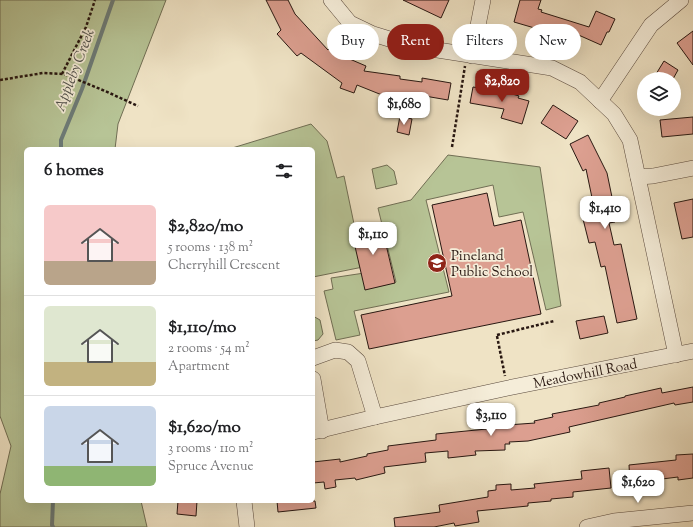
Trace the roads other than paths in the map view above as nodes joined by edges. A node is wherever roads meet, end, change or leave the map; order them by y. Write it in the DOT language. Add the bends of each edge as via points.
graph roads {
  1 [pos="331,0"];
  2 [pos="483,0"];
  3 [pos="681,0"];
  4 [pos="477,24"];
  5 [pos="452,53"];
  6 [pos="497,60"];
  7 [pos="600,101"];
  8 [pos="693,168"];
  9 [pos="638,177"];
  10 [pos="693,351"];
  11 [pos="676,355"];
  12 [pos="315,357"];
  13 [pos="315,400"];
  14 [pos="375,417"];
  15 [pos="318,431"];
  16 [pos="244,503"];
  17 [pos="693,513"];
  18 [pos="247,527"];
  19 [pos="587,527"];
  1 -- 5 [label="street" via="350,23 373,34 412,46"];
  2 -- 4 [label="street"];
  3 -- 7 [label="street" via="651,24"];
  6 -- 7 [label="street" via="552,68 580,82"];
  7 -- 9 [label="street" via="614,114 630,140"];
  8 -- 9 [label="street"];
  9 -- 11 [label="street"];
  10 -- 11 [label="street, Meadowhill Road"];
  11 -- 14 [label="street, Meadowhill Road"];
  12 -- 14 [label="street" via="335,350 348,352 358,361"];
  13 -- 15 [label="street"];
  14 -- 15 [label="street, Meadowhill Road"];
  16 -- 18 [label="street"];
  17 -- 19 [label="street" via="614,521"];
}
